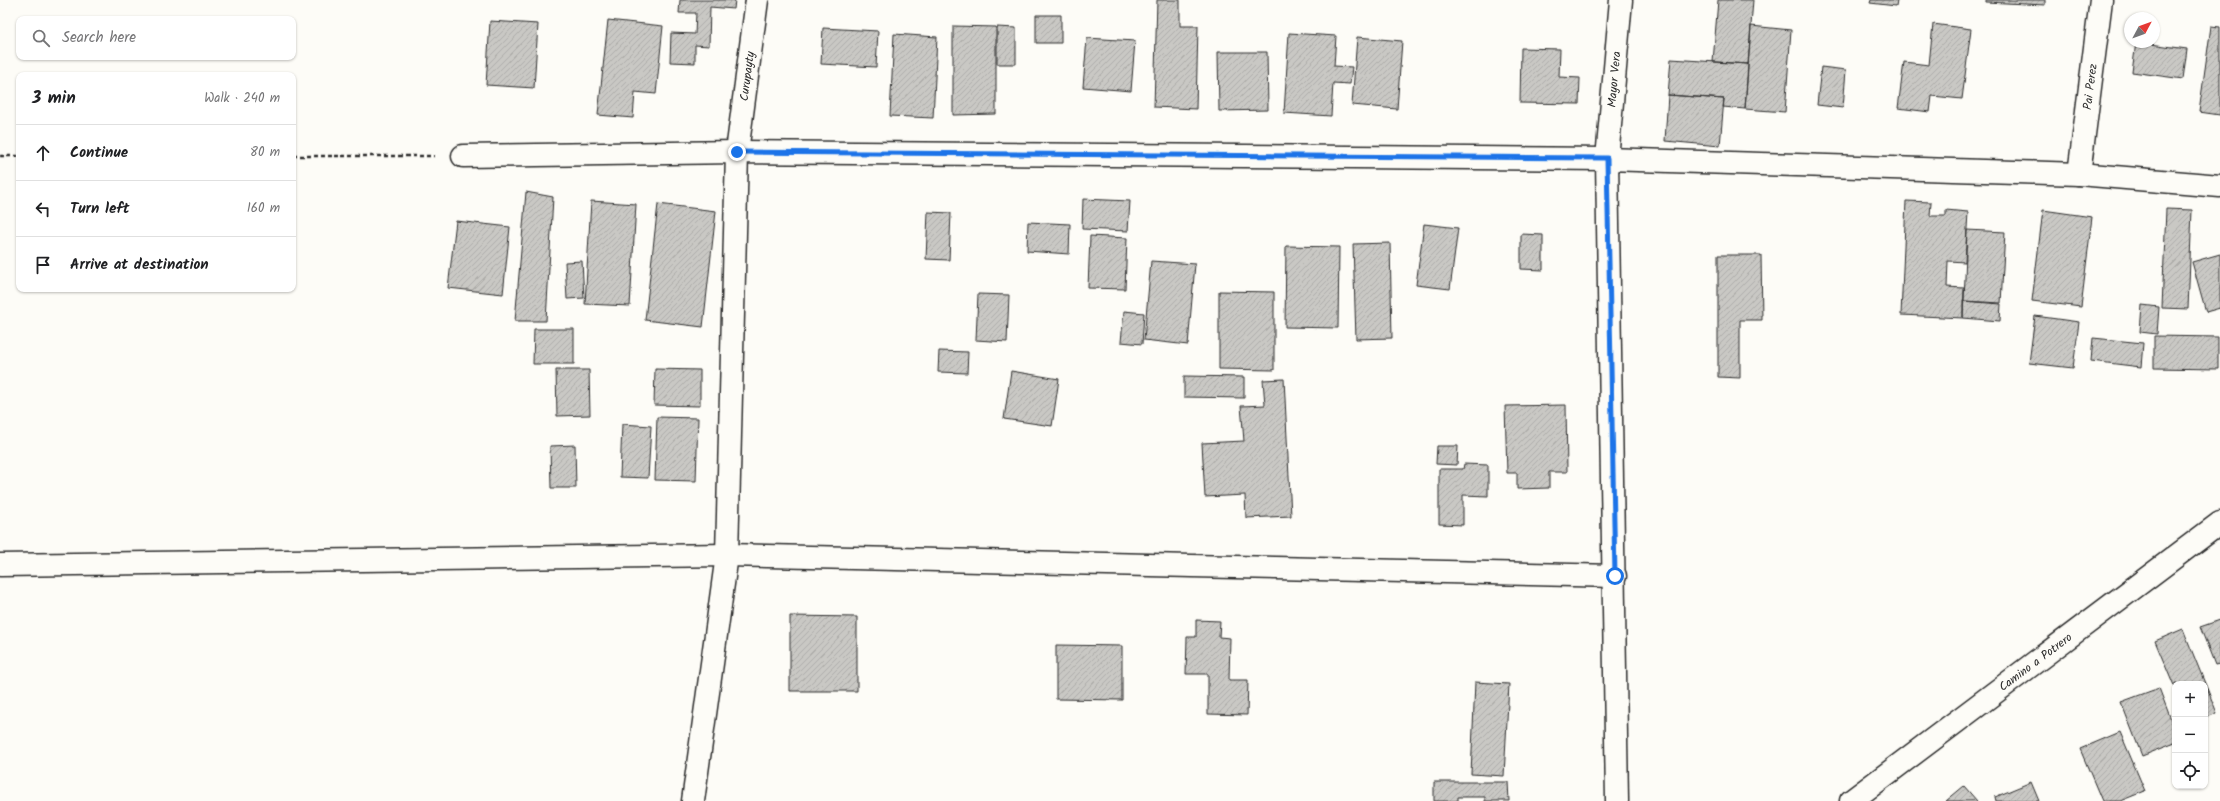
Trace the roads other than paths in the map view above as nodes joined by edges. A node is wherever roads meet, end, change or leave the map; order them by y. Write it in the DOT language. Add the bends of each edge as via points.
graph roads {
  1 [pos="757,0"];
  2 [pos="1621,0"];
  3 [pos="2101,0"];
  4 [pos="737,152"];
  5 [pos="463,156"];
  6 [pos="1607,158"];
  7 [pos="2080,174"];
  8 [pos="2220,186"];
  9 [pos="2220,523"];
  10 [pos="727,555"];
  11 [pos="0,566"];
  12 [pos="1615,576"];
  13 [pos="693,801"];
  14 [pos="1617,801"];
  15 [pos="1851,801"];
  1 -- 4 [label="street, Curupayty"];
  2 -- 6 [label="street, Mayor Vera"];
  3 -- 7 [label="street, Pai Perez"];
  4 -- 5 [label="street"];
  4 -- 6 [label="street"];
  4 -- 10 [label="street, Curupayty"];
  6 -- 7 [label="street"];
  6 -- 12 [label="street, Mayor Vera"];
  7 -- 8 [label="street"];
  9 -- 15 [label="street, Camino a Potrero"];
  10 -- 11 [label="street"];
  10 -- 12 [label="street"];
  10 -- 13 [label="street, Curupayty"];
  12 -- 14 [label="street, Mayor Vera"];
}
